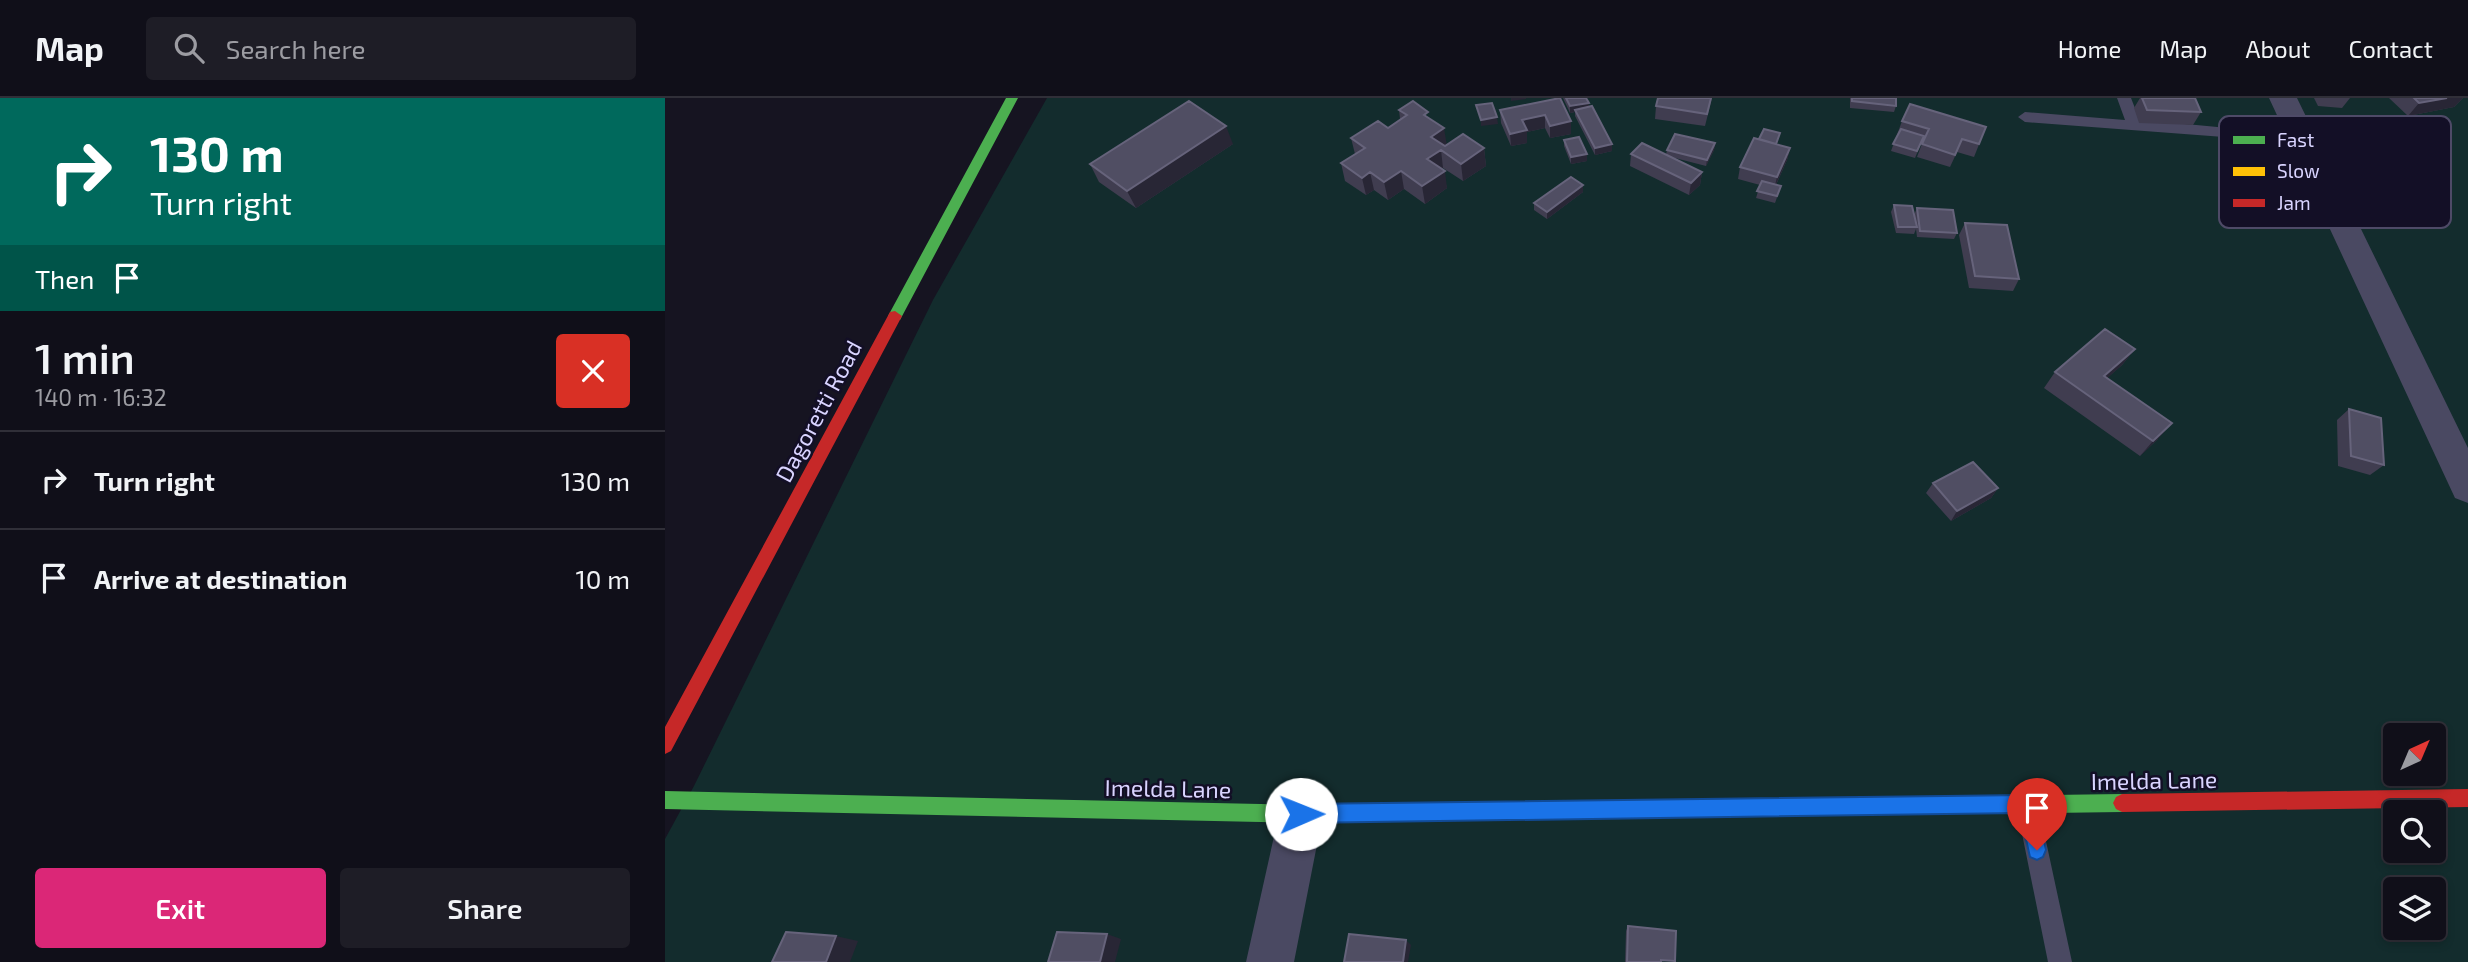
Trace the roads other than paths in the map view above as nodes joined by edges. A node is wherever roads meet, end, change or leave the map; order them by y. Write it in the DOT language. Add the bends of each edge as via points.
graph roads {
  1 [pos="1012,98"];
  2 [pos="2125,98"];
  3 [pos="2283,98"];
  4 [pos="2292,116"];
  5 [pos="2025,117"];
  6 [pos="2134,125"];
  7 [pos="2219,132"];
  8 [pos="2347,228"];
  9 [pos="2468,487"];
  10 [pos="665,745"];
  11 [pos="2468,798"];
  12 [pos="665,800"];
  13 [pos="2027,804"];
  14 [pos="1301,814"];
  15 [pos="1270,962"];
  16 [pos="2060,962"];
  1 -- 10 [label="street, Dagoretti Road"];
  2 -- 6 [label="lane"];
  3 -- 4 [label="street"];
  5 -- 6 [label="lane"];
  6 -- 7 [label="lane"];
  8 -- 9 [label="street"];
  11 -- 13 [label="street, Imelda Lane"];
  12 -- 14 [label="street, Imelda Lane"];
  13 -- 14 [label="street, Imelda Lane"];
  13 -- 16 [label="lane"];
  14 -- 15 [label="street"];
}
